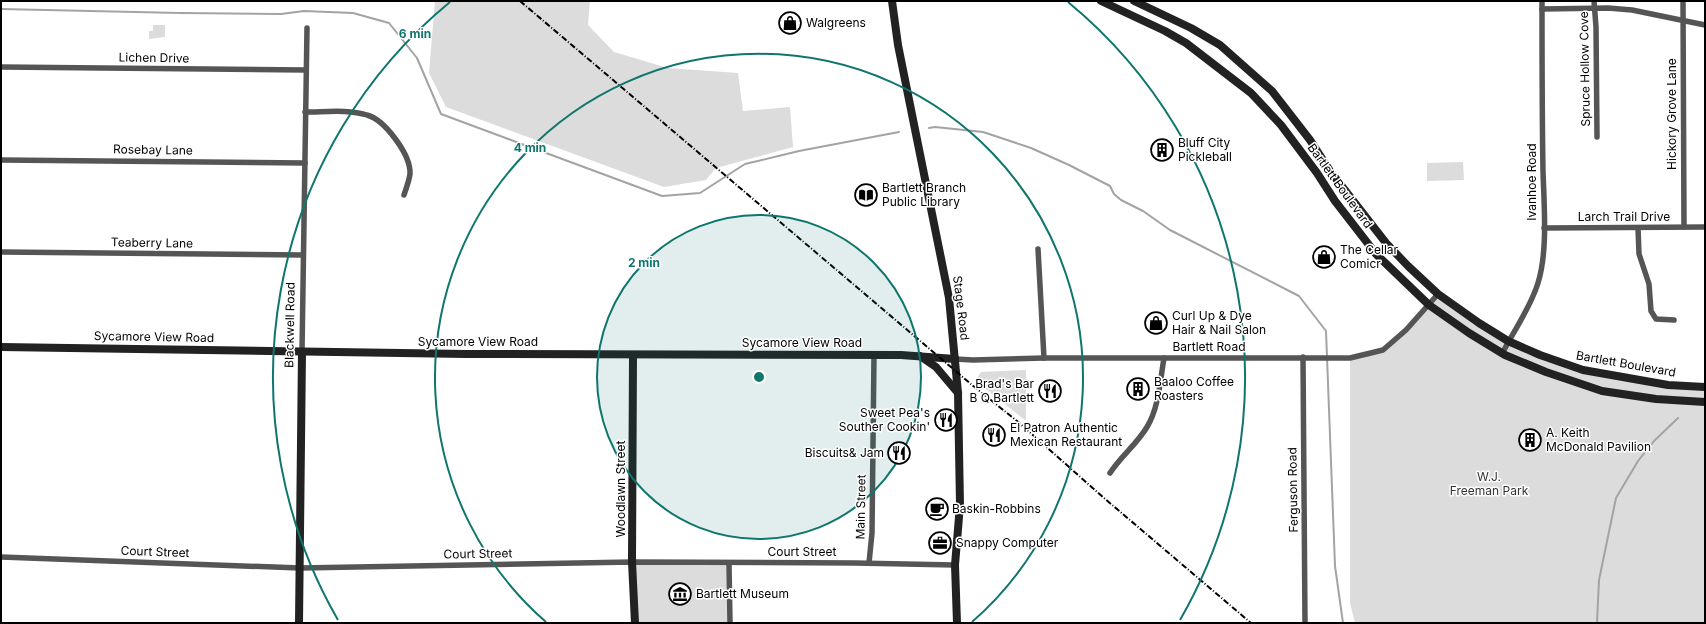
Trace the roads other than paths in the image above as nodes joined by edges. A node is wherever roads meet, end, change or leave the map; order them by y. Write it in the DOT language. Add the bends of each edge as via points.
graph roads {
  1 [pos="892,1"];
  2 [pos="1101,1"];
  3 [pos="1134,1"];
  4 [pos="1542,1"];
  5 [pos="1594,1"];
  6 [pos="1683,1"];
  7 [pos="1595,8"];
  8 [pos="1542,9"];
  9 [pos="1683,21"];
  10 [pos="1705,25"];
  11 [pos="307,28"];
  12 [pos="1,67"];
  13 [pos="306,70"];
  14 [pos="305,112"];
  15 [pos="1597,137"];
  16 [pos="1310,140"];
  17 [pos="1299,150"];
  18 [pos="1,160"];
  19 [pos="305,163"];
  20 [pos="404,195"];
  21 [pos="1684,227"];
  22 [pos="1705,227"];
  23 [pos="1544,228"];
  24 [pos="1638,228"];
  25 [pos="1386,242"];
  26 [pos="1038,249"];
  27 [pos="1,252"];
  28 [pos="1376,254"];
  29 [pos="304,255"];
  30 [pos="1438,294"];
  31 [pos="1429,305"];
  32 [pos="1674,320"];
  33 [pos="1508,341"];
  34 [pos="1,347"];
  35 [pos="302,352"];
  36 [pos="874,354"];
  37 [pos="1502,354"];
  38 [pos="633,355"];
  39 [pos="920,356"];
  40 [pos="1303,357"];
  41 [pos="1044,358"];
  42 [pos="1164,358"];
  43 [pos="955,359"];
  44 [pos="1705,387"];
  45 [pos="958,393"];
  46 [pos="1705,402"];
  47 [pos="1110,473"];
  48 [pos="1,557"];
  49 [pos="632,562"];
  50 [pos="729,563"];
  51 [pos="869,563"];
  52 [pos="955,565"];
  53 [pos="300,568"];
  54 [pos="299,623"];
  55 [pos="635,623"];
  56 [pos="730,623"];
  57 [pos="957,623"];
  58 [pos="1305,623"];
  1 -- 43 [label="main road, Stage Road" via="898,45 949,298"];
  2 -- 17 [label="main road, Bartlett Boulevard" via="1186,43 1252,93 1281,125"];
  3 -- 16 [label="main road, Bartlett Boulevard" via="1220,45 1272,90"];
  4 -- 8 [label="street, Ivanhoe Road"];
  5 -- 7 [label="street, Spruce Hollow Cove"];
  6 -- 9 [label="street, Hickory Grove Lane"];
  7 -- 8 [label="street"];
  7 -- 9 [label="street" via="1640,11"];
  7 -- 15 [label="street, Spruce Hollow Cove"];
  8 -- 23 [label="street, Ivanhoe Road"];
  9 -- 10 [label="street"];
  9 -- 21 [label="street, Hickory Grove Lane"];
  11 -- 13 [label="street, Blackwell Road"];
  12 -- 13 [label="street, Lichen Drive"];
  13 -- 14 [label="street, Blackwell Road"];
  14 -- 19 [label="street, Blackwell Road"];
  14 -- 20 [label="street" via="356,113 369,116 382,125 406,155 410,174"];
  16 -- 17 [label="main road"];
  16 -- 25 [label="main road, Bartlett Boulevard" via="1330,171"];
  17 -- 28 [label="main road, Bartlett Boulevard"];
  18 -- 19 [label="street, Rosebay Lane"];
  19 -- 29 [label="street, Blackwell Road"];
  21 -- 22 [label="street, Larch Trail Drive"];
  21 -- 24 [label="street, Larch Trail Drive"];
  23 -- 24 [label="street, Larch Trail Drive"];
  23 -- 33 [label="street, Ivanhoe Road" via="1543,256 1538,283 1523,318"];
  24 -- 32 [label="street" via="1639,254 1649,284 1652,315 1658,320"];
  25 -- 28 [label="main road"];
  25 -- 30 [label="main road, Bartlett Boulevard"];
  26 -- 41 [label="street"];
  27 -- 29 [label="street, Teaberry Lane"];
  28 -- 31 [label="main road, Bartlett Boulevard"];
  29 -- 35 [label="street, Blackwell Road"];
  30 -- 31 [label="street, Bartlett Road"];
  30 -- 33 [label="main road, Bartlett Boulevard"];
  31 -- 37 [label="main road, Bartlett Boulevard"];
  31 -- 40 [label="street, Bartlett Road" via="1383,350 1350,358"];
  33 -- 37 [label="street, Ivanhoe Road"];
  33 -- 44 [label="main road, Bartlett Boulevard" via="1583,370 1668,385"];
  34 -- 35 [label="main road, Sycamore View Road"];
  35 -- 38 [label="main road, Sycamore View Road"];
  35 -- 53 [label="main road, Blackwell Road"];
  36 -- 38 [label="main road, Sycamore View Road"];
  36 -- 39 [label="main road, Sycamore View Road"];
  36 -- 51 [label="street, Main Street" via="872,533"];
  37 -- 46 [label="main road, Bartlett Boulevard" via="1602,391 1656,399"];
  38 -- 49 [label="main road, Woodlawn Street"];
  39 -- 43 [label="main road, Sycamore View Road"];
  39 -- 45 [label="main road" via="936,367"];
  40 -- 42 [label="street, Bartlett Road"];
  40 -- 58 [label="street, Ferguson Road"];
  41 -- 42 [label="street, Bartlett Road"];
  41 -- 43 [label="street, Bartlett Road"];
  42 -- 47 [label="street" via="1150,422"];
  43 -- 45 [label="main road, Stage Road"];
  45 -- 52 [label="main road, Stage Road" via="960,505"];
  48 -- 53 [label="street, Court Street"];
  49 -- 50 [label="street, Court Street"];
  49 -- 53 [label="street, Court Street"];
  49 -- 55 [label="main road, Woodlawn Street"];
  50 -- 51 [label="street, Court Street"];
  50 -- 56 [label="street"];
  51 -- 52 [label="street, Court Street"];
  52 -- 57 [label="main road, Stage Road"];
  53 -- 54 [label="main road, Blackwell Road"];
}
